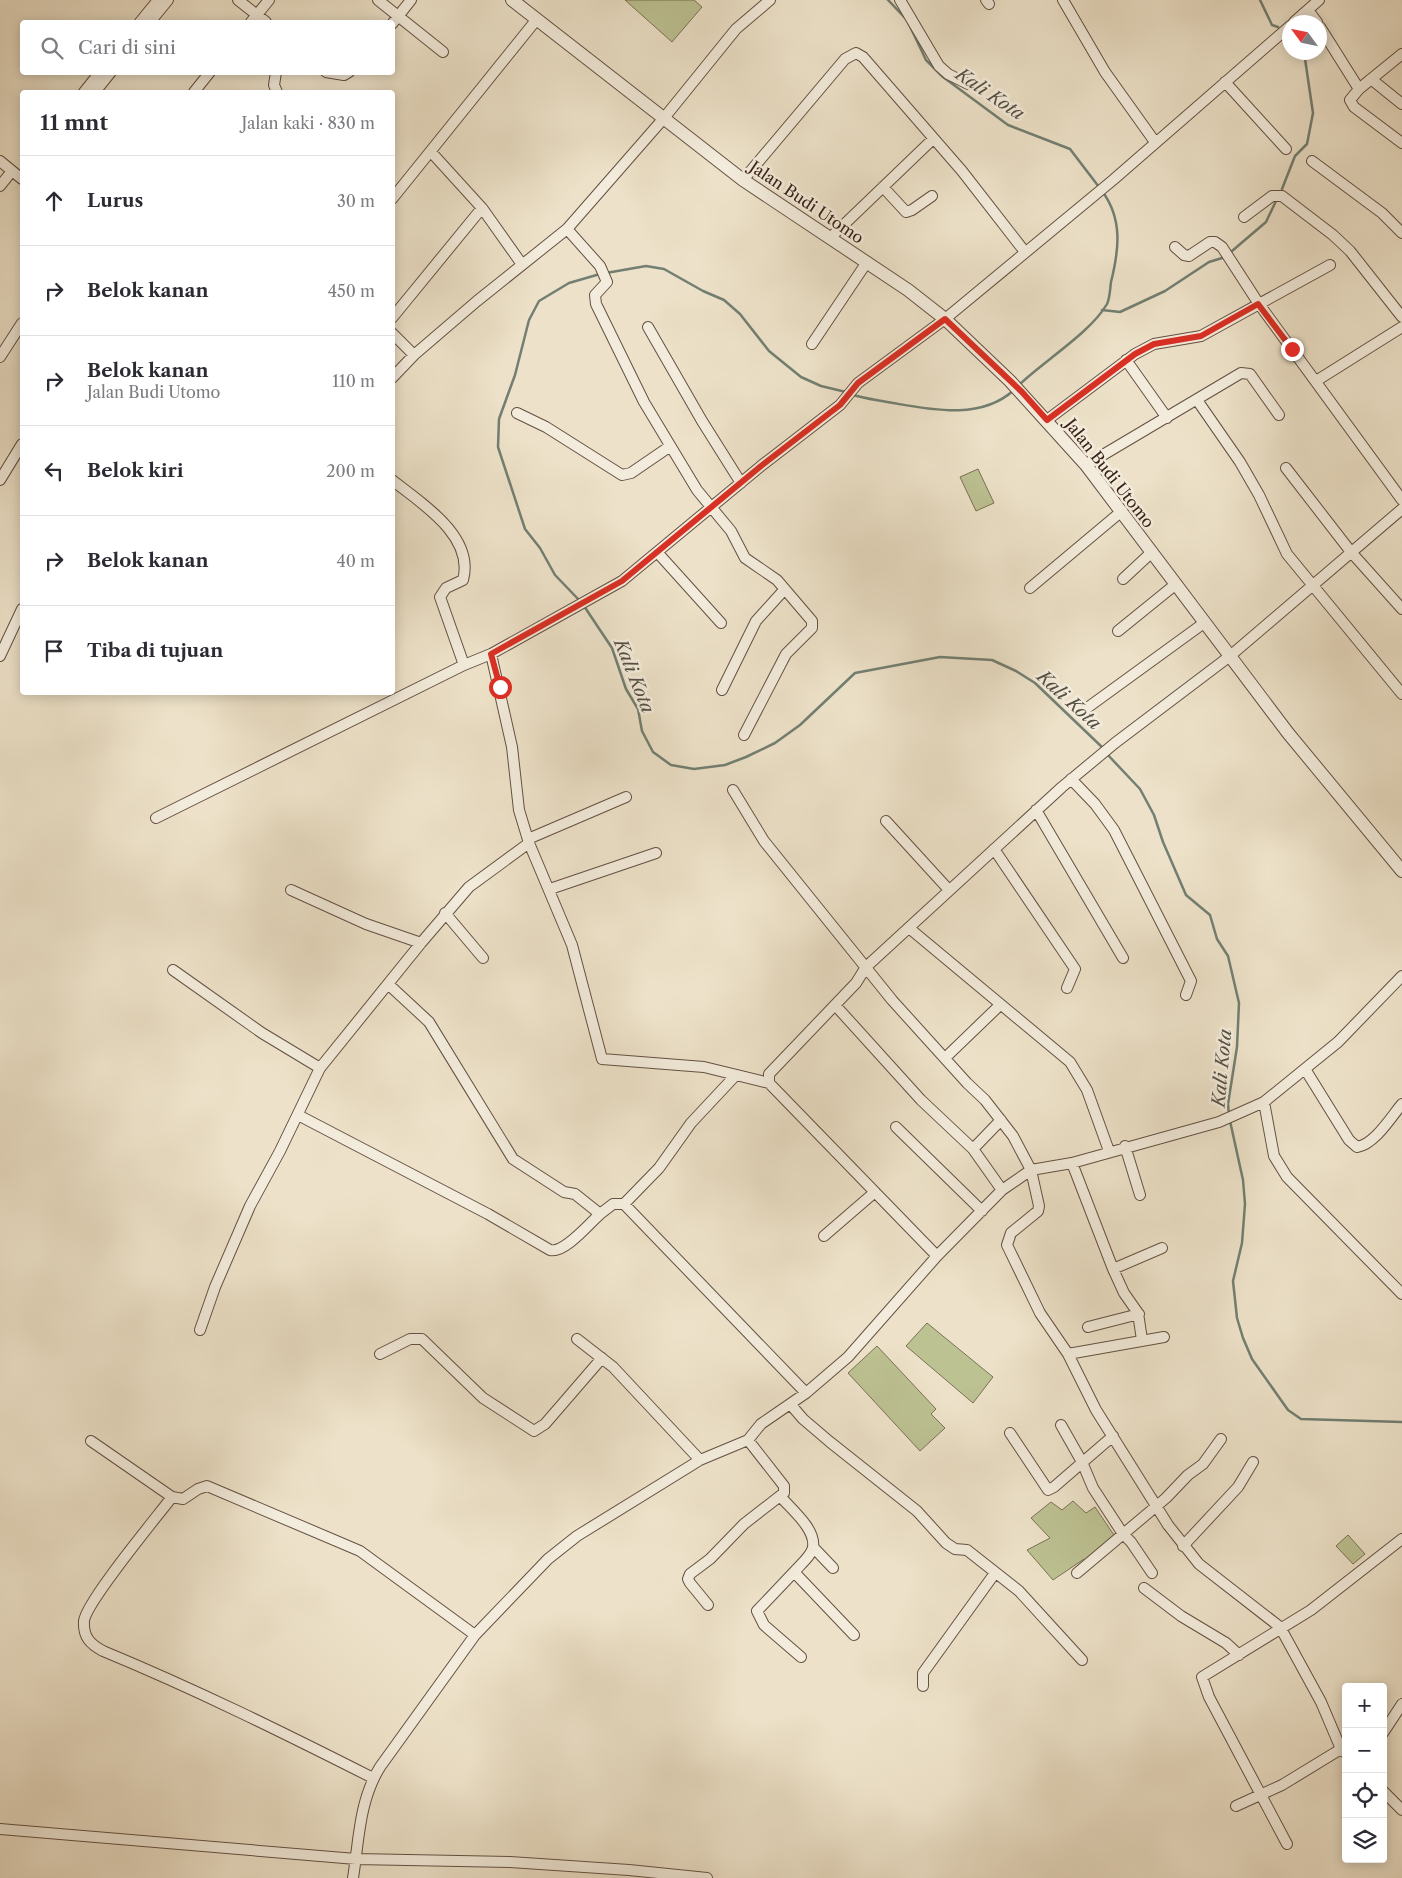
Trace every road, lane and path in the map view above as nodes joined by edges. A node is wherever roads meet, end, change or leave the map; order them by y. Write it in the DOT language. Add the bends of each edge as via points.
graph roads {
  1 [pos="158,0"];
  2 [pos="168,0"];
  3 [pos="238,0"];
  4 [pos="269,0"];
  5 [pos="378,0"];
  6 [pos="411,0"];
  7 [pos="512,0"];
  8 [pos="770,0"];
  9 [pos="900,0"];
  10 [pos="1063,0"];
  11 [pos="1319,0"];
  12 [pos="1308,10"];
  13 [pos="1302,15"];
  14 [pos="1311,15"];
  15 [pos="254,18"];
  16 [pos="142,20"];
  17 [pos="152,20"];
  18 [pos="396,20"];
  19 [pos="537,20"];
  20 [pos="1282,33"];
  21 [pos="1327,38"];
  22 [pos="443,52"];
  23 [pos="1400,58"];
  24 [pos="98,75"];
  25 [pos="109,75"];
  26 [pos="208,75"];
  27 [pos="276,75"];
  28 [pos="1372,79"];
  29 [pos="1225,82"];
  30 [pos="968,84"];
  31 [pos="1360,89"];
  32 [pos="86,90"];
  33 [pos="97,90"];
  34 [pos="196,90"];
  35 [pos="276,90"];
  36 [pos="1402,104"];
  37 [pos="664,118"];
  38 [pos="933,138"];
  39 [pos="1155,142"];
  40 [pos="1402,143"];
  41 [pos="1286,149"];
  42 [pos="432,153"];
  43 [pos="0,161"];
  44 [pos="1312,161"];
  45 [pos="19,174"];
  46 [pos="743,180"];
  47 [pos="0,186"];
  48 [pos="883,187"];
  49 [pos="395,196"];
  50 [pos="932,196"];
  51 [pos="482,208"];
  52 [pos="1244,217"];
  53 [pos="567,229"];
  54 [pos="1402,233"];
  55 [pos="830,238"];
  56 [pos="1175,247"];
  57 [pos="1025,252"];
  58 [pos="868,262"];
  59 [pos="521,264"];
  60 [pos="1330,265"];
  61 [pos="1258,304"];
  62 [pos="395,314"];
  63 [pos="1402,317"];
  64 [pos="945,319"];
  65 [pos="20,326"];
  66 [pos="648,327"];
  67 [pos="1402,328"];
  68 [pos="395,336"];
  69 [pos="812,344"];
  70 [pos="414,355"];
  71 [pos="0,357"];
  72 [pos="1126,360"];
  73 [pos="395,375"];
  74 [pos="1316,381"];
  75 [pos="1196,400"];
  76 [pos="517,413"];
  77 [pos="1279,415"];
  78 [pos="1167,418"];
  79 [pos="1047,420"];
  80 [pos="669,446"];
  81 [pos="20,447"];
  82 [pos="1086,465"];
  83 [pos="1286,468"];
  84 [pos="0,480"];
  85 [pos="395,483"];
  86 [pos="741,483"];
  87 [pos="1402,500"];
  88 [pos="711,509"];
  89 [pos="1402,509"];
  90 [pos="1122,511"];
  91 [pos="657,552"];
  92 [pos="1152,552"];
  93 [pos="1351,552"];
  94 [pos="1122,579"];
  95 [pos="1176,584"];
  96 [pos="1311,586"];
  97 [pos="1030,588"];
  98 [pos="784,590"];
  99 [pos="1402,609"];
  100 [pos="20,613"];
  101 [pos="721,623"];
  102 [pos="1204,623"];
  103 [pos="1118,631"];
  104 [pos="491,654"];
  105 [pos="0,656"];
  106 [pos="1230,656"];
  107 [pos="464,665"];
  108 [pos="722,690"];
  109 [pos="1402,694"];
  110 [pos="1087,708"];
  111 [pos="744,735"];
  112 [pos="1071,780"];
  113 [pos="733,790"];
  114 [pos="626,798"];
  115 [pos="1036,810"];
  116 [pos="156,818"];
  117 [pos="886,821"];
  118 [pos="529,841"];
  119 [pos="994,848"];
  120 [pos="656,853"];
  121 [pos="1402,871"];
  122 [pos="550,889"];
  123 [pos="291,890"];
  124 [pos="949,890"];
  125 [pos="445,913"];
  126 [pos="909,928"];
  127 [pos="421,942"];
  128 [pos="483,958"];
  129 [pos="1123,958"];
  130 [pos="866,967"];
  131 [pos="173,970"];
  132 [pos="1402,976"];
  133 [pos="388,984"];
  134 [pos="1067,988"];
  135 [pos="1186,994"];
  136 [pos="835,1005"];
  137 [pos="1000,1005"];
  138 [pos="945,1058"];
  139 [pos="320,1068"];
  140 [pos="1305,1069"];
  141 [pos="735,1076"];
  142 [pos="769,1083"];
  143 [pos="1264,1102"];
  144 [pos="1402,1104"];
  145 [pos="298,1115"];
  146 [pos="1001,1120"];
  147 [pos="896,1127"];
  148 [pos="1125,1146"];
  149 [pos="973,1148"];
  150 [pos="1108,1151"];
  151 [pos="1072,1163"];
  152 [pos="1031,1170"];
  153 [pos="1002,1190"];
  154 [pos="875,1192"];
  155 [pos="1140,1195"];
  156 [pos="624,1204"];
  157 [pos="982,1211"];
  158 [pos="600,1214"];
  159 [pos="824,1236"];
  160 [pos="1162,1248"];
  161 [pos="937,1256"];
  162 [pos="1113,1269"];
  163 [pos="1402,1294"];
  164 [pos="1139,1314"];
  165 [pos="1088,1327"];
  166 [pos="200,1330"];
  167 [pos="1164,1338"];
  168 [pos="577,1339"];
  169 [pos="1142,1340"];
  170 [pos="380,1354"];
  171 [pos="1068,1354"];
  172 [pos="602,1358"];
  173 [pos="806,1393"];
  174 [pos="791,1405"];
  175 [pos="1062,1425"];
  176 [pos="1010,1433"];
  177 [pos="1113,1436"];
  178 [pos="1221,1439"];
  179 [pos="748,1440"];
  180 [pos="91,1441"];
  181 [pos="700,1460"];
  182 [pos="1082,1462"];
  183 [pos="1253,1462"];
  184 [pos="780,1496"];
  185 [pos="172,1497"];
  186 [pos="1156,1505"];
  187 [pos="1123,1534"];
  188 [pos="1402,1539"];
  189 [pos="1183,1546"];
  190 [pos="813,1547"];
  191 [pos="833,1568"];
  192 [pos="794,1572"];
  193 [pos="995,1573"];
  194 [pos="1077,1573"];
  195 [pos="1152,1574"];
  196 [pos="1144,1588"];
  197 [pos="708,1606"];
  198 [pos="1280,1627"];
  199 [pos="475,1635"];
  200 [pos="854,1635"];
  201 [pos="1239,1655"];
  202 [pos="801,1657"];
  203 [pos="1082,1660"];
  204 [pos="922,1686"];
  205 [pos="1402,1704"];
  206 [pos="1386,1728"];
  207 [pos="1342,1747"];
  208 [pos="1342,1752"];
  209 [pos="373,1778"];
  210 [pos="1261,1795"];
  211 [pos="1387,1795"];
  212 [pos="1236,1806"];
  213 [pos="1402,1810"];
  214 [pos="0,1829"];
  215 [pos="1287,1844"];
  216 [pos="356,1859"];
  217 [pos="352,1878"];
  218 [pos="707,1878"];
  1 -- 16 [label="street"];
  2 -- 17 [label="street"];
  3 -- 15 [label="street"];
  4 -- 15 [label="street"];
  5 -- 18 [label="street"];
  6 -- 18 [label="street"];
  7 -- 19 [label="street, Jalan Budi Utomo"];
  8 -- 37 [label="street" via="736,29"];
  9 -- 30 [label="street" via="939,66"];
  10 -- 39 [label="street" via="1106,72"];
  11 -- 12 [label="street"];
  12 -- 13 [label="street"];
  12 -- 14 [label="street"];
  18 -- 22 [label="street"];
  19 -- 37 [label="street, Jalan Budi Utomo"];
  19 -- 42 [label="street"];
  20 -- 29 [label="street"];
  21 -- 31 [label="street"];
  23 -- 28 [label="street"];
  24 -- 32 [label="street"];
  25 -- 33 [label="street"];
  26 -- 34 [label="street"];
  27 -- 35 [label="street"];
  28 -- 31 [label="street"];
  28 -- 36 [label="street"];
  29 -- 39 [label="street"];
  29 -- 41 [label="street"];
  31 -- 40 [label="street" via="1350,100 1351,105"];
  37 -- 46 [label="street, Jalan Budi Utomo"];
  37 -- 53 [label="street"];
  38 -- 46 [label="street" via="863,58 856,53 850,54"];
  38 -- 48 [label="street"];
  38 -- 57 [label="street"];
  39 -- 57 [label="street"];
  42 -- 49 [label="street"];
  42 -- 51 [label="street"];
  43 -- 45 [label="street"];
  44 -- 54 [label="street" via="1382,213"];
  45 -- 47 [label="street"];
  46 -- 55 [label="street, Jalan Budi Utomo"];
  48 -- 50 [label="street" via="906,212"];
  48 -- 55 [label="street"];
  51 -- 59 [label="street"];
  51 -- 62 [label="street"];
  52 -- 63 [label="street" via="1272,196 1282,196 1350,251"];
  53 -- 59 [label="street"];
  53 -- 80 [label="street" via="600,266 606,285 595,295 596,304"];
  55 -- 58 [label="street, Jalan Budi Utomo"];
  56 -- 61 [label="street" via="1189,256 1210,242 1217,243 1242,275"];
  57 -- 64 [label="street"];
  58 -- 64 [label="street, Jalan Budi Utomo"];
  58 -- 69 [label="street"];
  59 -- 70 [label="street"];
  60 -- 61 [label="street"];
  61 -- 72 [label="street" via="1201,336 1154,344"];
  61 -- 74 [label="street"];
  64 -- 79 [label="street, Jalan Budi Utomo"];
  64 -- 86 [label="street" via="855,386 845,401"];
  65 -- 71 [label="street"];
  66 -- 86 [label="street"];
  67 -- 74 [label="street"];
  68 -- 70 [label="street"];
  70 -- 73 [label="street"];
  72 -- 78 [label="street"];
  72 -- 79 [label="street"];
  74 -- 87 [label="street"];
  75 -- 77 [label="street" via="1240,374 1250,374"];
  75 -- 78 [label="street"];
  75 -- 96 [label="street" via="1240,462 1286,554"];
  76 -- 80 [label="street" via="622,475 631,473"];
  78 -- 82 [label="street"];
  79 -- 82 [label="street, Jalan Budi Utomo"];
  80 -- 88 [label="street"];
  81 -- 84 [label="street"];
  82 -- 90 [label="street, Jalan Budi Utomo"];
  83 -- 93 [label="street"];
  85 -- 107 [label="street" via="449,530 462,551 465,563 463,580 446,588 440,597"];
  86 -- 88 [label="street"];
  88 -- 91 [label="street"];
  88 -- 98 [label="street" via="735,536 745,558 768,573"];
  89 -- 93 [label="street"];
  90 -- 92 [label="street, Jalan Budi Utomo"];
  90 -- 97 [label="street"];
  91 -- 101 [label="street"];
  91 -- 104 [label="street" via="622,581 596,597"];
  92 -- 94 [label="street"];
  92 -- 95 [label="street, Jalan Budi Utomo"];
  93 -- 96 [label="street"];
  93 -- 99 [label="street"];
  95 -- 102 [label="street, Jalan Budi Utomo"];
  95 -- 103 [label="street"];
  96 -- 106 [label="street"];
  96 -- 109 [label="street"];
  98 -- 108 [label="street" via="756,621"];
  98 -- 111 [label="street" via="812,621 812,628 786,654"];
  100 -- 105 [label="street"];
  102 -- 106 [label="street, Jalan Budi Utomo"];
  102 -- 110 [label="street"];
  104 -- 107 [label="street"];
  104 -- 118 [label="street" via="512,747 519,810"];
  106 -- 112 [label="street"];
  106 -- 121 [label="street, Jalan Budi Utomo" via="1288,733"];
  107 -- 116 [label="street"];
  112 -- 115 [label="street"];
  112 -- 135 [label="street" via="1095,804 1114,830 1187,971 1191,981"];
  113 -- 130 [label="street" via="764,840"];
  114 -- 118 [label="street"];
  115 -- 119 [label="street"];
  115 -- 129 [label="street"];
  117 -- 124 [label="street"];
  118 -- 122 [label="street"];
  118 -- 125 [label="street" via="469,887"];
  119 -- 124 [label="street"];
  119 -- 134 [label="street" via="1075,969"];
  120 -- 122 [label="street"];
  122 -- 141 [label="street" via="572,945 602,1059 704,1067"];
  123 -- 127 [label="street" via="366,924"];
  124 -- 126 [label="street"];
  125 -- 127 [label="street"];
  125 -- 128 [label="street"];
  126 -- 130 [label="street"];
  126 -- 137 [label="street"];
  127 -- 133 [label="street"];
  130 -- 136 [label="street"];
  130 -- 138 [label="street" via="919,1032"];
  131 -- 139 [label="street"];
  132 -- 140 [label="street" via="1338,1042"];
  133 -- 139 [label="street"];
  133 -- 158 [label="street" via="429,1022 513,1160 564,1192 575,1194"];
  136 -- 142 [label="street" via="771,1070 767,1077"];
  136 -- 149 [label="street" via="921,1100"];
  137 -- 138 [label="street"];
  137 -- 150 [label="street" via="1070,1062 1087,1090"];
  138 -- 146 [label="street"];
  139 -- 145 [label="street"];
  140 -- 143 [label="street"];
  140 -- 144 [label="street" via="1349,1140 1357,1147 1372,1138"];
  141 -- 142 [label="street"];
  141 -- 156 [label="street" via="692,1123 659,1168"];
  142 -- 154 [label="street"];
  143 -- 148 [label="street" via="1219,1122"];
  143 -- 163 [label="street" via="1274,1156 1283,1172"];
  145 -- 158 [label="street" via="550,1250 559,1251"];
  145 -- 166 [label="street" via="250,1206"];
  146 -- 149 [label="street"];
  146 -- 152 [label="street"];
  147 -- 157 [label="street"];
  148 -- 150 [label="street"];
  148 -- 155 [label="street"];
  149 -- 153 [label="street"];
  150 -- 151 [label="street"];
  151 -- 152 [label="street"];
  151 -- 162 [label="street"];
  152 -- 153 [label="street"];
  152 -- 171 [label="street" via="1038,1211 1011,1233 1007,1245 1040,1313"];
  153 -- 157 [label="street"];
  154 -- 159 [label="street"];
  154 -- 161 [label="street"];
  156 -- 158 [label="street" via="614,1204"];
  156 -- 173 [label="street"];
  157 -- 161 [label="street"];
  160 -- 162 [label="street"];
  161 -- 173 [label="street" via="860,1345"];
  162 -- 164 [label="street"];
  164 -- 165 [label="street"];
  164 -- 169 [label="street"];
  167 -- 169 [label="street"];
  168 -- 172 [label="street"];
  169 -- 171 [label="street"];
  170 -- 172 [label="street" via="410,1339 422,1339 489,1402 534,1431 545,1424"];
  171 -- 177 [label="street"];
  172 -- 181 [label="street"];
  173 -- 174 [label="street"];
  174 -- 179 [label="street" via="761,1424"];
  174 -- 193 [label="street" via="916,1511 946,1543 955,1549 967,1550"];
  175 -- 182 [label="street"];
  176 -- 182 [label="street" via="1048,1490"];
  177 -- 182 [label="street"];
  177 -- 186 [label="street"];
  178 -- 186 [label="street" via="1203,1464"];
  179 -- 181 [label="street"];
  179 -- 184 [label="street" via="784,1486"];
  180 -- 185 [label="street"];
  181 -- 199 [label="street" via="563,1545"];
  182 -- 187 [label="street"];
  183 -- 189 [label="street" via="1238,1487"];
  184 -- 190 [label="street" via="812,1535"];
  184 -- 197 [label="street" via="690,1574 690,1583"];
  185 -- 199 [label="street" via="184,1499 208,1486 360,1551"];
  185 -- 209 [label="street" via="94,1600 84,1619 86,1637 103,1651 255,1718"];
  186 -- 187 [label="street"];
  186 -- 189 [label="street"];
  187 -- 194 [label="street"];
  187 -- 195 [label="street"];
  188 -- 198 [label="street" via="1311,1610"];
  189 -- 198 [label="street" via="1199,1564"];
  190 -- 191 [label="street"];
  190 -- 192 [label="street"];
  192 -- 200 [label="street"];
  192 -- 202 [label="street" via="757,1611 764,1625"];
  193 -- 203 [label="street" via="1020,1591"];
  193 -- 204 [label="street" via="923,1673"];
  196 -- 201 [label="street"];
  198 -- 201 [label="street"];
  198 -- 207 [label="street"];
  199 -- 209 [label="street"];
  201 -- 210 [label="street" via="1202,1677 1209,1697"];
  205 -- 206 [label="street"];
  208 -- 210 [label="street"];
  209 -- 216 [label="street" via="361,1817"];
  210 -- 212 [label="street"];
  210 -- 215 [label="street"];
  211 -- 213 [label="street"];
  214 -- 216 [label="street"];
  216 -- 217 [label="street"];
  216 -- 218 [label="street" via="510,1862"];
}
